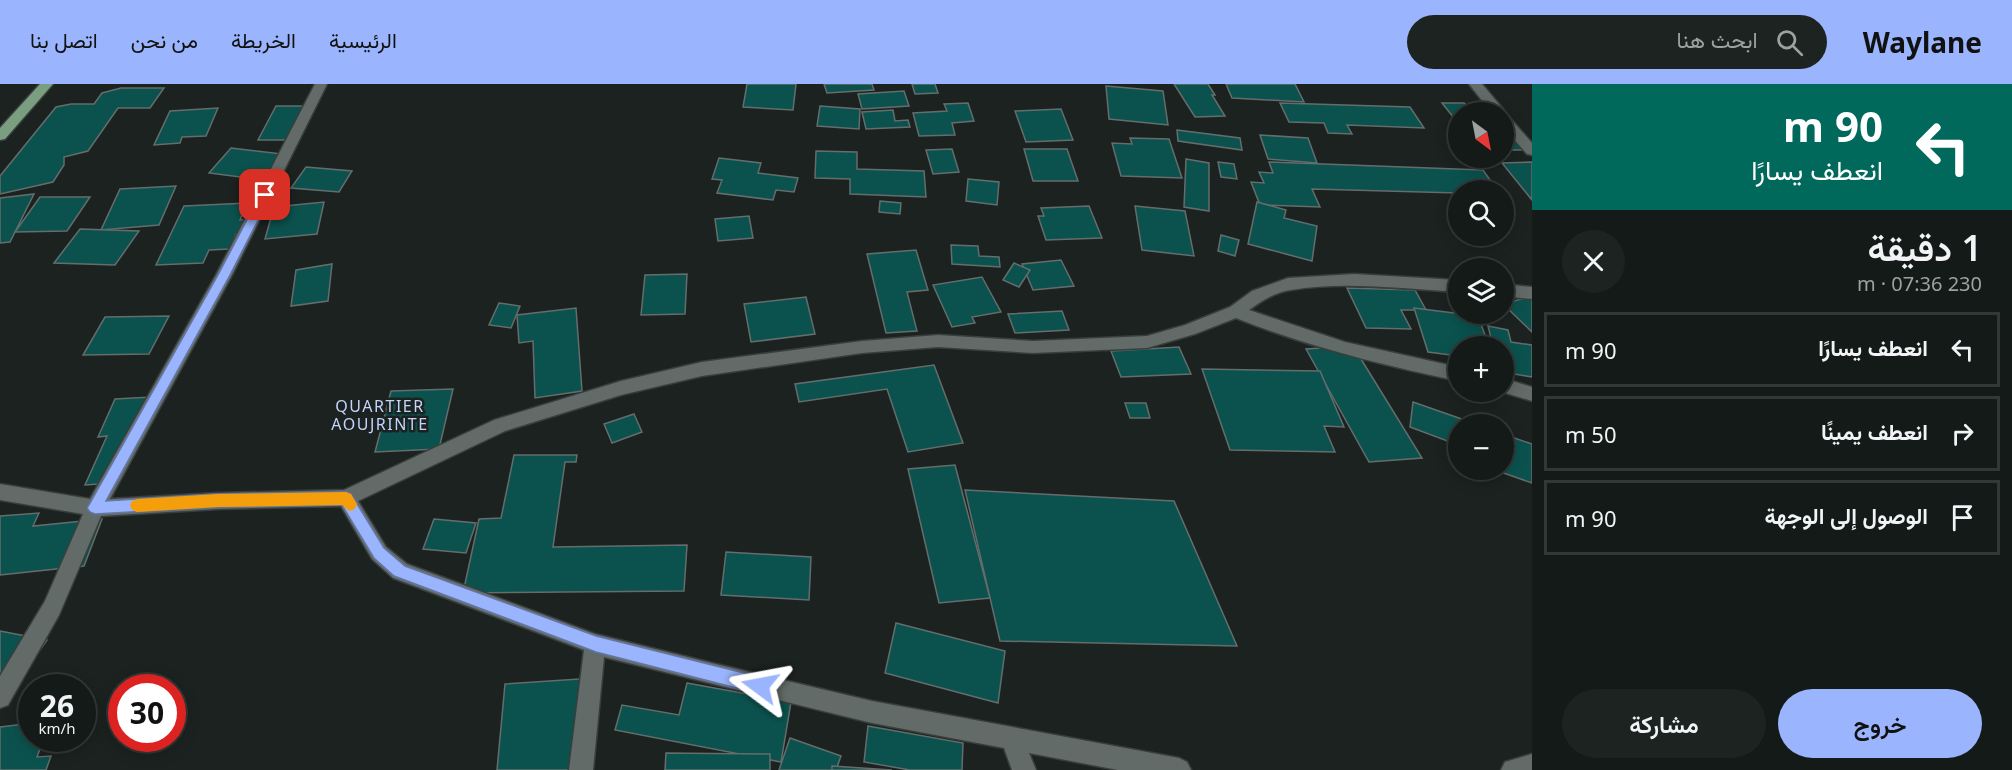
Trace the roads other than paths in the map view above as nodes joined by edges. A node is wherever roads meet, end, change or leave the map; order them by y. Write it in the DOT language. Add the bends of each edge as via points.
graph roads {
  1 [pos="47,84"];
  2 [pos="321,84"];
  3 [pos="1475,84"];
  4 [pos="1490,102"];
  5 [pos="1514,131"];
  6 [pos="0,136"];
  7 [pos="1532,151"];
  8 [pos="1448,285"];
  9 [pos="1514,291"];
  10 [pos="1532,293"];
  11 [pos="1236,311"];
  12 [pos="1448,372"];
  13 [pos="1514,388"];
  14 [pos="1532,394"];
  15 [pos="0,492"];
  16 [pos="346,498"];
  17 [pos="95,508"];
  18 [pos="596,644"];
  19 [pos="0,697"];
  20 [pos="1012,738"];
  21 [pos="1532,766"];
  22 [pos="581,770"];
  23 [pos="1024,770"];
  24 [pos="1179,770"];
  25 [pos="1513,770"];
  1 -- 6 [label="main road"];
  2 -- 17 [label="street" via="224,275"];
  3 -- 4 [label="street"];
  5 -- 7 [label="street"];
  8 -- 11 [label="street" via="1310,281 1274,288"];
  9 -- 10 [label="street"];
  11 -- 12 [label="street" via="1280,330 1342,348"];
  11 -- 16 [label="street" via="1147,342 1033,347 938,341 702,369 621,388 500,425"];
  13 -- 14 [label="street"];
  15 -- 17 [label="street"];
  16 -- 17 [label="street"];
  16 -- 18 [label="street" via="379,553 400,571"];
  17 -- 19 [label="street" via="52,608"];
  18 -- 20 [label="street" via="872,712"];
  18 -- 22 [label="street"];
  20 -- 23 [label="street"];
  20 -- 24 [label="street"];
  21 -- 25 [label="street"];
}
